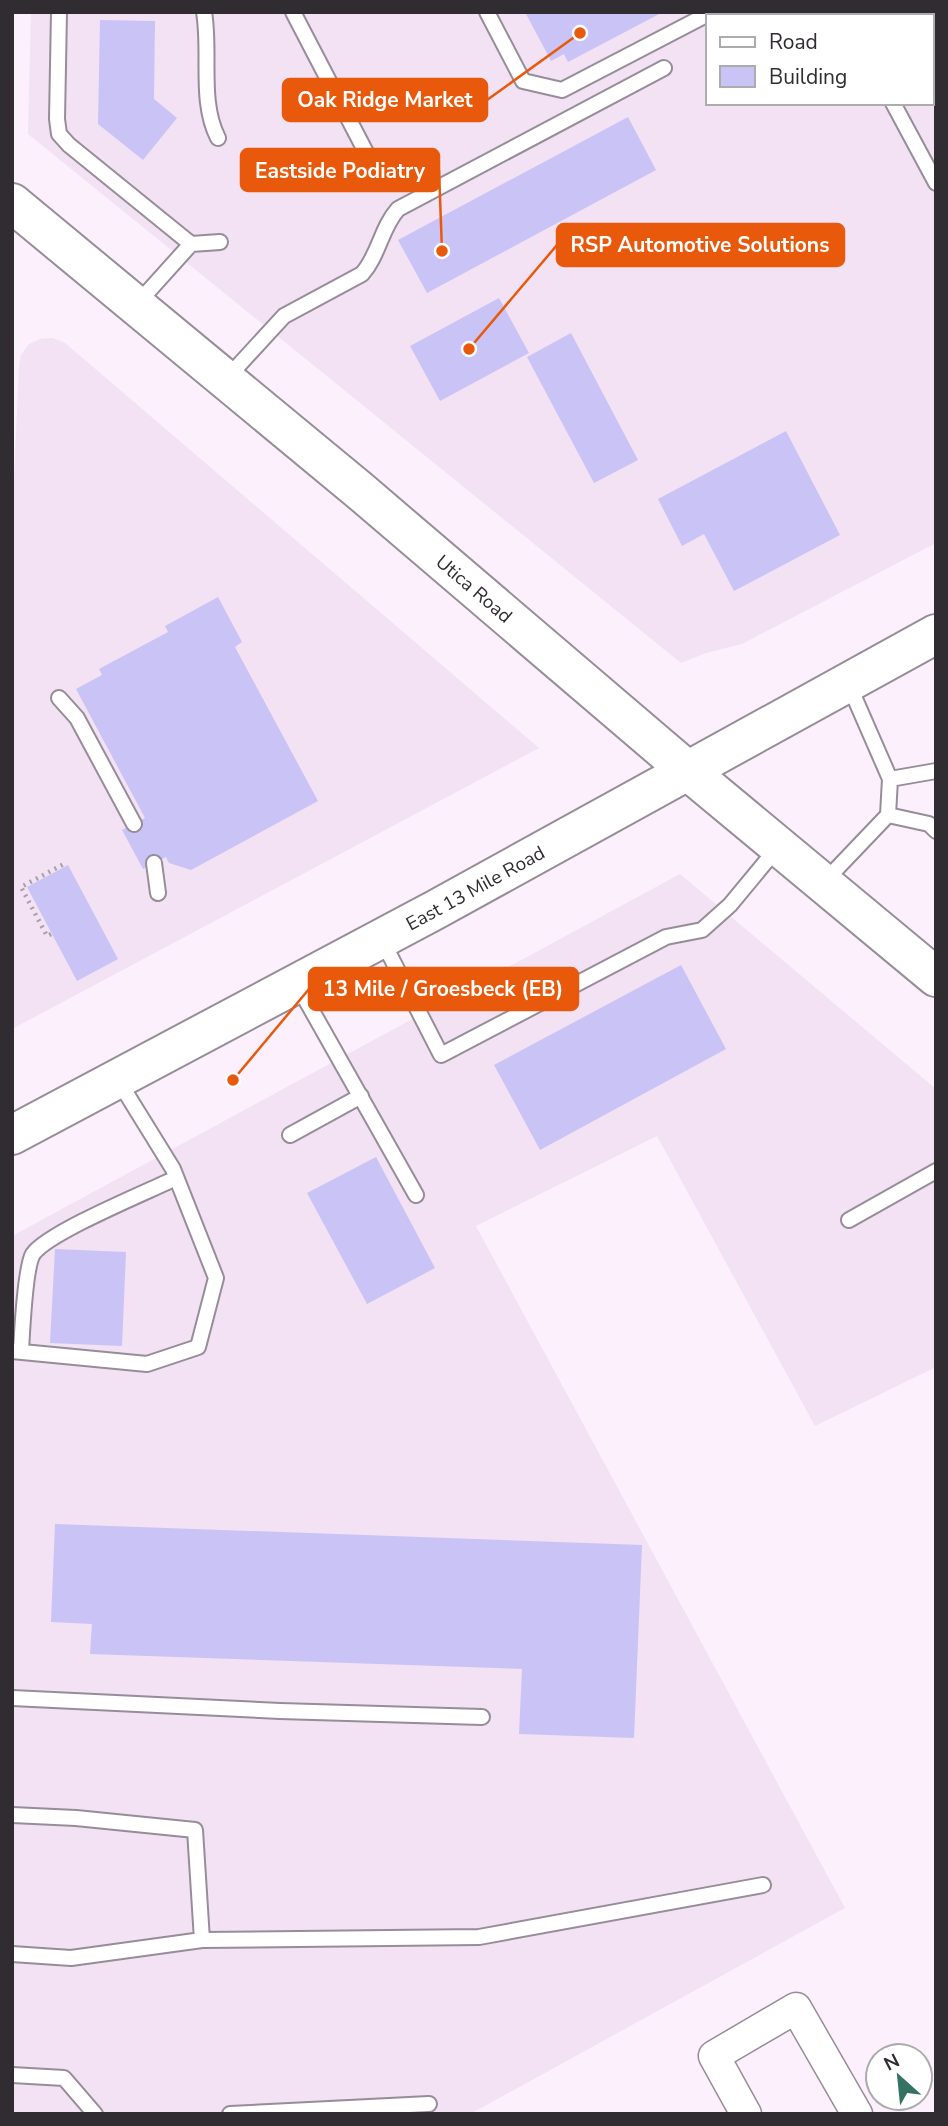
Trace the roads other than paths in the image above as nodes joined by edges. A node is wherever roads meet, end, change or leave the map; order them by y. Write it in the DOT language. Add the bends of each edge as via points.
graph roads {
  1 [pos="60,12"];
  2 [pos="204,12"];
  3 [pos="293,12"];
  4 [pos="487,12"];
  5 [pos="706,15"];
  6 [pos="664,68"];
  7 [pos="894,105"];
  8 [pos="218,138"];
  9 [pos="371,162"];
  10 [pos="936,183"];
  11 [pos="12,203"];
  12 [pos="220,242"];
  13 [pos="191,244"];
  14 [pos="137,304"];
  15 [pos="226,379"];
  16 [pos="936,634"];
  17 [pos="848,683"];
  18 [pos="59,698"];
  19 [pos="688,771"];
  20 [pos="936,771"];
  21 [pos="890,779"];
  22 [pos="888,815"];
  23 [pos="134,824"];
  24 [pos="936,831"];
  25 [pos="779,846"];
  26 [pos="154,863"];
  27 [pos="823,883"];
  28 [pos="158,893"];
  29 [pos="382,938"];
  30 [pos="936,977"];
  31 [pos="297,984"];
  32 [pos="117,1079"];
  33 [pos="361,1096"];
  34 [pos="12,1135"];
  35 [pos="290,1135"];
  36 [pos="936,1171"];
  37 [pos="176,1178"];
  38 [pos="416,1195"];
  39 [pos="849,1220"];
  40 [pos="16,1351"];
  41 [pos="12,1698"];
  42 [pos="482,1717"];
  43 [pos="12,1815"];
  44 [pos="763,1885"];
  45 [pos="202,1940"];
  46 [pos="12,1954"];
  47 [pos="12,2075"];
  48 [pos="429,2104"];
  49 [pos="95,2114"];
  50 [pos="230,2114"];
  51 [pos="746,2114"];
  52 [pos="857,2114"];
  1 -- 13 [label="lane" via="59,134"];
  2 -- 8 [label="lane" via="209,121"];
  3 -- 9 [label="lane"];
  4 -- 5 [label="lane" via="523,81 562,90"];
  6 -- 15 [label="lane" via="398,209 362,274 284,316"];
  7 -- 10 [label="lane"];
  11 -- 14 [label="main road, Utica Road"];
  12 -- 13 [label="lane"];
  13 -- 14 [label="lane"];
  14 -- 15 [label="main road, Utica Road"];
  15 -- 19 [label="main road, Utica Road"];
  16 -- 17 [label="main road, East 13 Mile Road"];
  17 -- 19 [label="main road, East 13 Mile Road"];
  17 -- 21 [label="lane"];
  18 -- 23 [label="lane" via="77,718"];
  19 -- 25 [label="main road, Utica Road"];
  19 -- 29 [label="main road, East 13 Mile Road"];
  20 -- 21 [label="lane"];
  21 -- 22 [label="lane"];
  22 -- 24 [label="lane" via="929,824"];
  22 -- 27 [label="lane"];
  25 -- 27 [label="main road, Utica Road"];
  25 -- 29 [label="lane" via="730,905 702,930 666,937 441,1055"];
  26 -- 28 [label="lane"];
  27 -- 30 [label="main road, Utica Road"];
  29 -- 31 [label="main road, East 13 Mile Road"];
  31 -- 32 [label="main road, East 13 Mile Road"];
  31 -- 33 [label="lane"];
  32 -- 34 [label="main road, East 13 Mile Road"];
  32 -- 37 [label="lane"];
  33 -- 35 [label="lane"];
  33 -- 38 [label="lane"];
  36 -- 39 [label="lane"];
  37 -- 40 [label="lane" via="51,1238 32,1256"];
  37 -- 40 [label="lane" via="216,1278 198,1347 147,1364"];
  41 -- 42 [label="lane"];
  43 -- 45 [label="lane" via="195,1830"];
  44 -- 45 [label="lane" via="479,1937"];
  45 -- 46 [label="lane" via="71,1958"];
  47 -- 49 [label="lane" via="64,2078"];
  48 -- 50 [label="lane"];
  51 -- 52 [label="street" via="714,2056 796,2008"];
}
